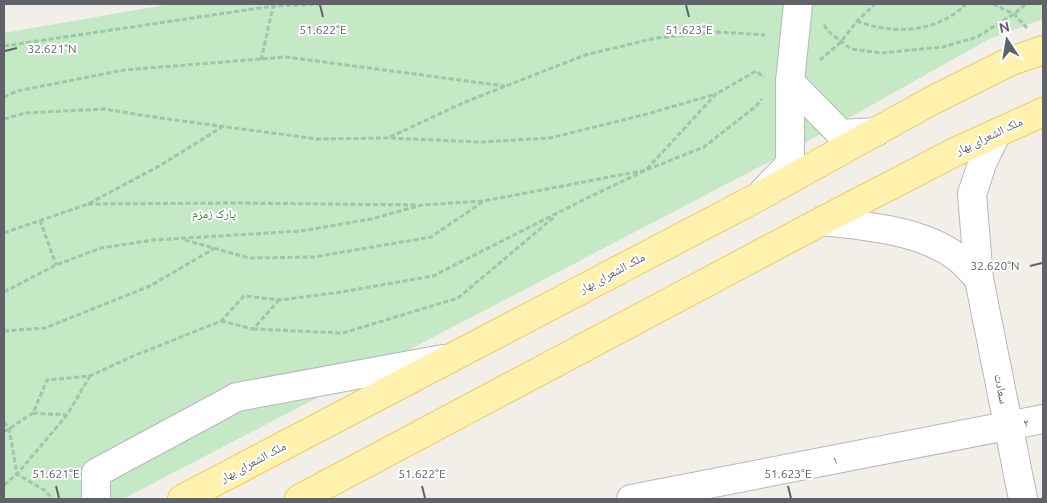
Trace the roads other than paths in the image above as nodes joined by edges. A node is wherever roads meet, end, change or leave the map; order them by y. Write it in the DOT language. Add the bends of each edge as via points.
graph roads {
  1 [pos="798,4"];
  2 [pos="1037,42"];
  3 [pos="775,85"];
  4 [pos="1043,112"];
  5 [pos="876,132"];
  6 [pos="997,132"];
  7 [pos="758,197"];
  8 [pos="822,220"];
  9 [pos="979,279"];
  10 [pos="451,358"];
  11 [pos="1043,419"];
  12 [pos="1009,426"];
  13 [pos="96,499"];
  14 [pos="182,499"];
  15 [pos="300,499"];
  16 [pos="631,499"];
  17 [pos="1023,499"];
  1 -- 3 [label="street"];
  2 -- 5 [label="main road, ملک الشعرای بهار" via="1011,61"];
  3 -- 5 [label="street" via="841,134"];
  3 -- 7 [label="street" via="790,164"];
  4 -- 6 [label="main road, ملک الشعرای بهار"];
  5 -- 7 [label="main road, ملک الشعرای بهار"];
  6 -- 8 [label="main road, ملک الشعرای بهار"];
  6 -- 9 [label="street, سعادت" via="982,161 972,194"];
  7 -- 10 [label="main road, ملک الشعرای بهار"];
  8 -- 9 [label="street" via="879,228 929,242 957,257"];
  8 -- 15 [label="main road, ملک الشعرای بهار"];
  9 -- 12 [label="street, سعادت"];
  10 -- 13 [label="street" via="237,397 96,474"];
  10 -- 14 [label="main road, ملک الشعرای بهار"];
  11 -- 12 [label="street, ۲"];
  12 -- 16 [label="street, ۱"];
  12 -- 17 [label="street, سعادت"];
}
